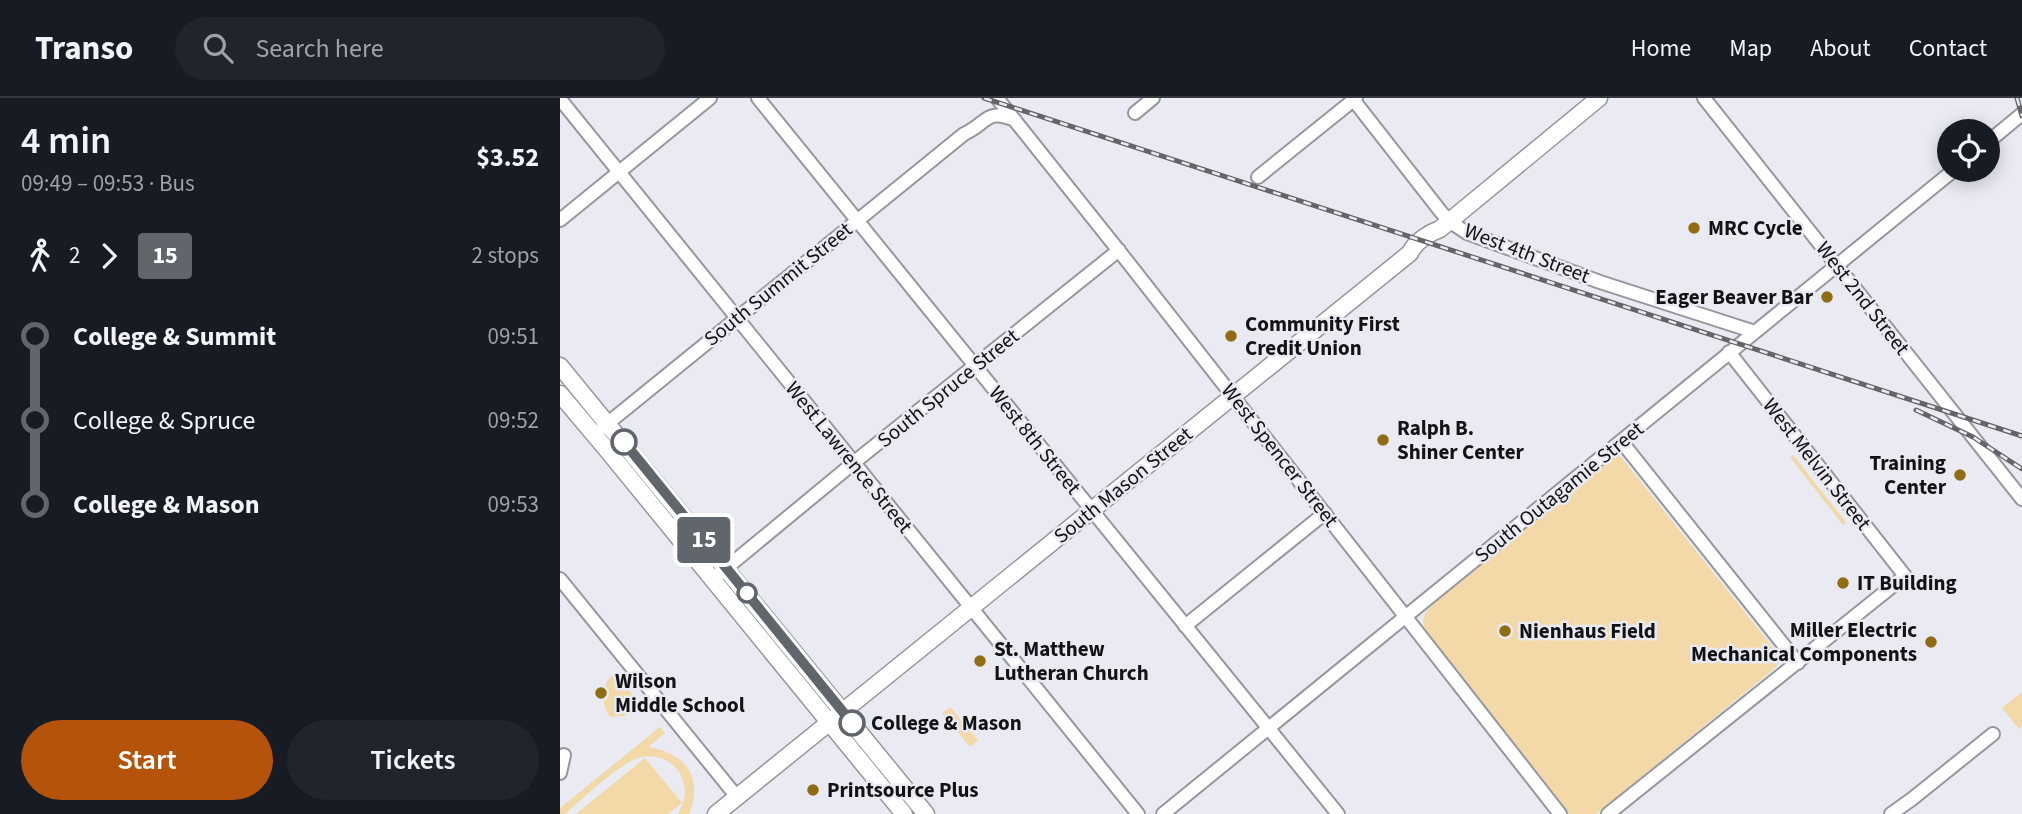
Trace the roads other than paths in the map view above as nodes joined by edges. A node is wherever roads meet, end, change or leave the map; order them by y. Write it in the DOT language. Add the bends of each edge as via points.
graph roads {
  1 [pos="710,98"];
  2 [pos="758,98"];
  3 [pos="1153,98"];
  4 [pos="1599,98"];
  5 [pos="1704,98"];
  6 [pos="560,99"];
  7 [pos="1354,99"];
  8 [pos="1000,101"];
  9 [pos="1135,113"];
  10 [pos="2022,114"];
  11 [pos="1015,120"];
  12 [pos="2000,132"];
  13 [pos="964,134"];
  14 [pos="619,172"];
  15 [pos="1258,177"];
  16 [pos="1939,182"];
  17 [pos="560,220"];
  18 [pos="857,220"];
  19 [pos="1444,225"];
  20 [pos="1119,250"];
  21 [pos="1837,265"];
  22 [pos="736,318"];
  23 [pos="1755,332"];
  24 [pos="1729,352"];
  25 [pos="560,366"];
  26 [pos="975,366"];
  27 [pos="560,394"];
  28 [pos="1233,395"];
  29 [pos="607,423"];
  30 [pos="594,435"];
  31 [pos="1620,441"];
  32 [pos="854,463"];
  33 [pos="2022,499"];
  34 [pos="1093,511"];
  35 [pos="1325,513"];
  36 [pos="727,568"];
  37 [pos="560,579"];
  38 [pos="713,579"];
  39 [pos="971,608"];
  40 [pos="1406,617"];
  41 [pos="1185,626"];
  42 [pos="1798,663"];
  43 [pos="836,717"];
  44 [pos="1268,729"];
  45 [pos="1993,734"];
  46 [pos="564,755"];
  47 [pos="560,773"];
  48 [pos="737,797"];
  49 [pos="716,814"];
  50 [pos="904,814"];
  51 [pos="926,814"];
  52 [pos="1138,814"];
  53 [pos="1163,814"];
  54 [pos="1338,814"];
  55 [pos="1560,814"];
  56 [pos="1608,814"];
  57 [pos="1891,814"];
  1 -- 14 [label="street"];
  2 -- 18 [label="street, West 8th Street"];
  3 -- 9 [label="street"];
  4 -- 19 [label="main road, South Mason Street"];
  5 -- 21 [label="street, West 2nd Street"];
  6 -- 14 [label="street, West Lawrence Street"];
  7 -- 15 [label="street"];
  7 -- 19 [label="street, West 4th Street"];
  8 -- 11 [label="street, West Spencer Street"];
  8 -- 13 [label="street, South Summit Street" via="968,125"];
  10 -- 12 [label="street"];
  11 -- 13 [label="street, South Summit Street" via="995,115"];
  11 -- 20 [label="street, West Spencer Street"];
  13 -- 18 [label="street, South Summit Street"];
  14 -- 17 [label="street"];
  14 -- 22 [label="street, West Lawrence Street"];
  16 -- 21 [label="street, South Outagamie Street"];
  18 -- 22 [label="street, South Summit Street"];
  18 -- 26 [label="street, West 8th Street"];
  19 -- 23 [label="street, West 4th Street"];
  19 -- 28 [label="main road, South Mason Street" via="1418,253 1410,253"];
  20 -- 26 [label="street, South Spruce Street"];
  20 -- 28 [label="street, West Spencer Street"];
  21 -- 23 [label="street, South Outagamie Street"];
  21 -- 33 [label="street, West 2nd Street"];
  22 -- 29 [label="street, South Summit Street"];
  22 -- 32 [label="street, West Lawrence Street"];
  23 -- 24 [label="street, South Outagamie Street"];
  24 -- 31 [label="street, South Outagamie Street"];
  24 -- 42 [label="street, West Melvin Street" via="1905,576"];
  25 -- 29 [label="main road"];
  26 -- 32 [label="street, South Spruce Street"];
  26 -- 34 [label="street, West 8th Street"];
  27 -- 30 [label="main road"];
  28 -- 34 [label="main road, South Mason Street"];
  28 -- 35 [label="street, West Spencer Street"];
  29 -- 30 [label="street, South Summit Street"];
  29 -- 36 [label="main road"];
  30 -- 38 [label="main road"];
  31 -- 40 [label="street, South Outagamie Street"];
  31 -- 42 [label="street"];
  32 -- 36 [label="street, South Spruce Street"];
  32 -- 39 [label="street, West Lawrence Street"];
  34 -- 39 [label="main road, South Mason Street"];
  34 -- 41 [label="street, West 8th Street"];
  35 -- 40 [label="street, West Spencer Street"];
  35 -- 41 [label="street"];
  36 -- 38 [label="street, South Spruce Street"];
  36 -- 43 [label="main road"];
  37 -- 48 [label="street"];
  38 -- 43 [label="main road"];
  39 -- 43 [label="main road, South Mason Street"];
  39 -- 52 [label="street, West Lawrence Street"];
  40 -- 44 [label="street, South Outagamie Street"];
  40 -- 55 [label="street, West Spencer Street"];
  41 -- 44 [label="street, West 8th Street"];
  42 -- 56 [label="street"];
  43 -- 48 [label="main road, South Mason Street"];
  43 -- 50 [label="main road"];
  43 -- 51 [label="main road"];
  44 -- 53 [label="street, South Outagamie Street"];
  44 -- 54 [label="street, West 8th Street"];
  45 -- 57 [label="street"];
  46 -- 47 [label="street"];
  48 -- 49 [label="main road, South Mason Street"];
}
